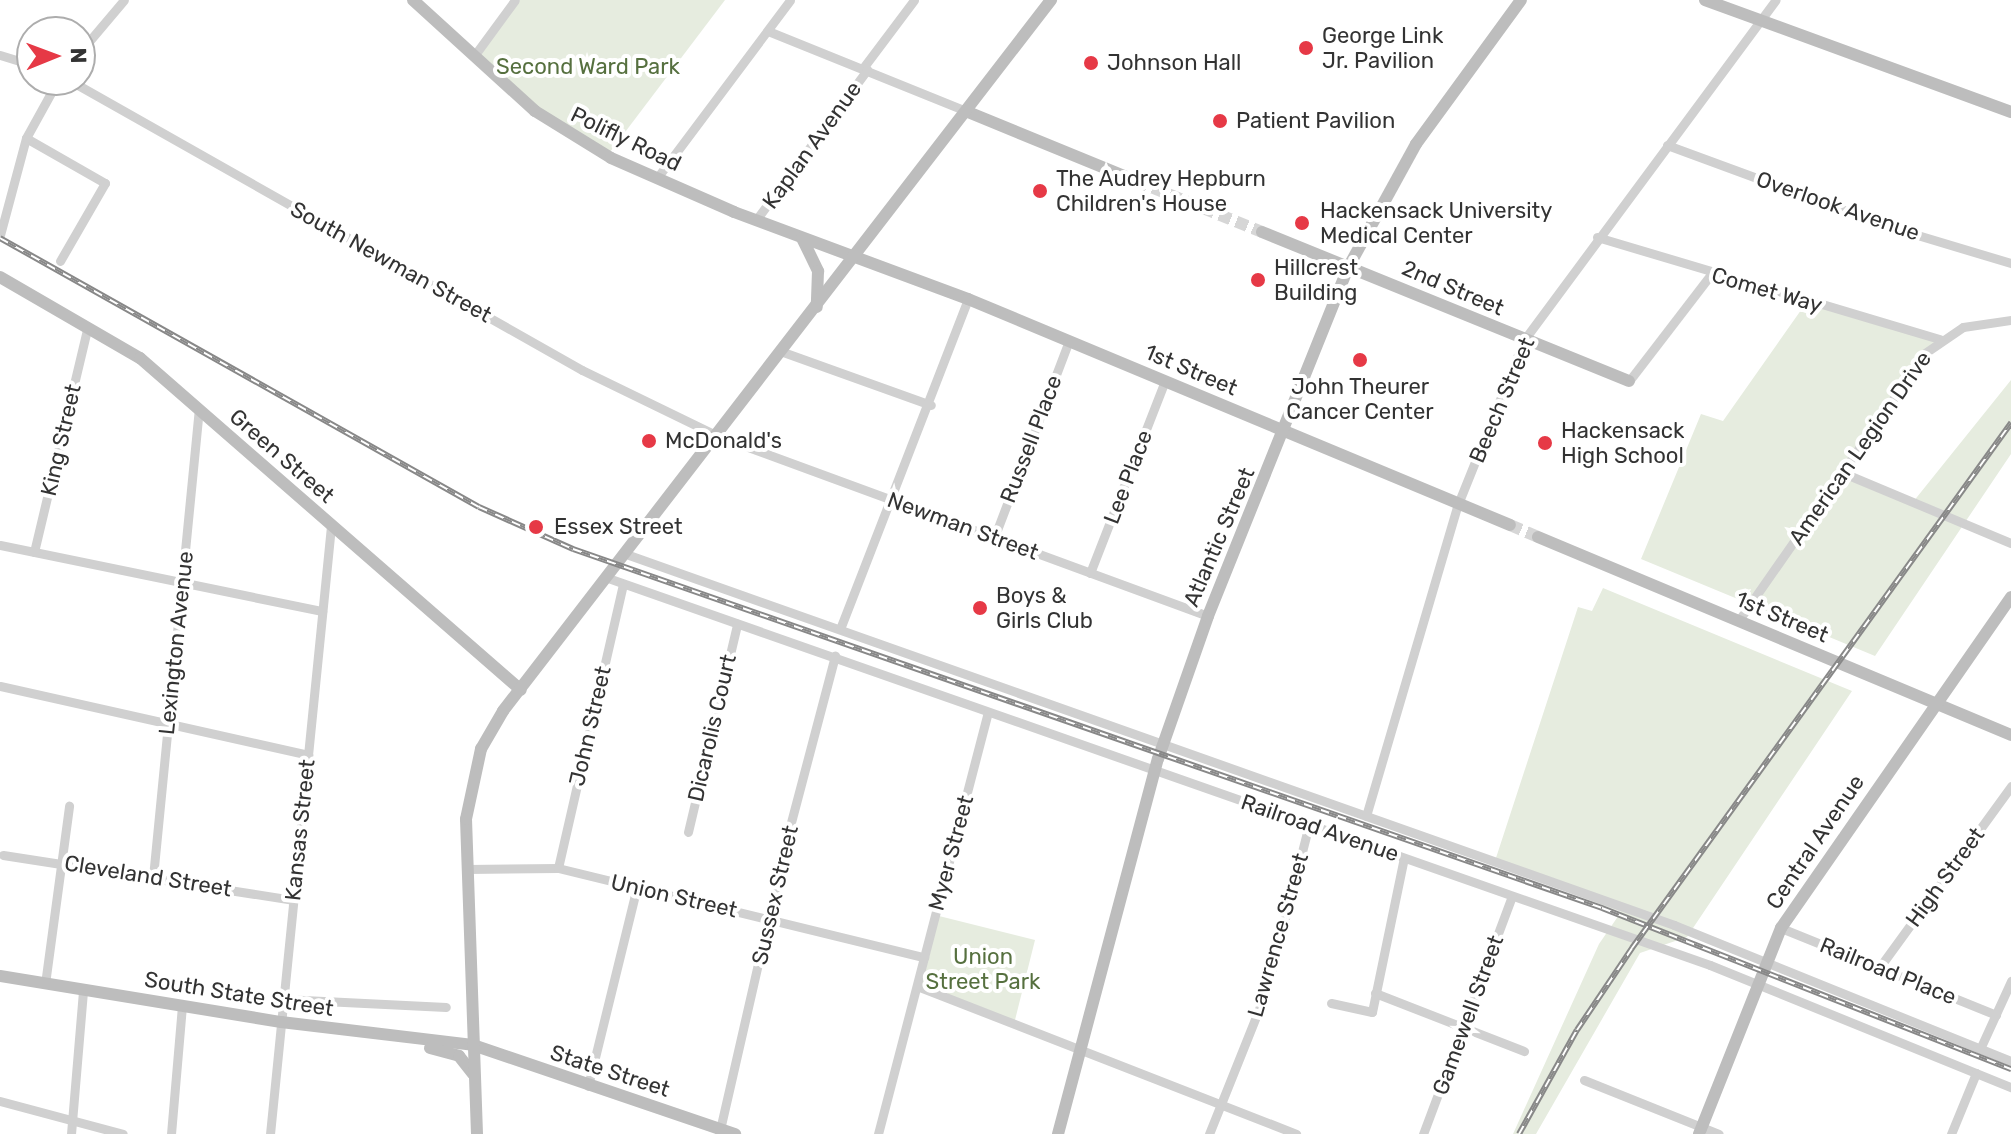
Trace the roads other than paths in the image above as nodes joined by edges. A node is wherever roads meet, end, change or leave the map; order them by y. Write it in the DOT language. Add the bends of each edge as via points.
graph roads {
  1 [pos="124,0"];
  2 [pos="413,0"];
  3 [pos="515,0"];
  4 [pos="790,0"];
  5 [pos="914,0"];
  6 [pos="1051,0"];
  7 [pos="1521,0"];
  8 [pos="1705,0"];
  9 [pos="1776,0"];
  10 [pos="1760,21"];
  11 [pos="768,31"];
  12 [pos="96,33"];
  13 [pos="474,56"];
  14 [pos="865,69"];
  15 [pos="96,95"];
  16 [pos="49,96"];
  17 [pos="968,112"];
  18 [pos="2011,112"];
  19 [pos="26,138"];
  20 [pos="1667,145"];
  21 [pos="657,178"];
  22 [pos="1136,181"];
  23 [pos="756,220"];
  24 [pos="1262,232"];
  25 [pos="0,235"];
  26 [pos="1597,237"];
  27 [pos="802,238"];
  28 [pos="855,258"];
  29 [pos="60,261"];
  30 [pos="2011,263"];
  31 [pos="1349,266"];
  32 [pos="1711,274"];
  33 [pos="0,277"];
  34 [pos="968,299"];
  35 [pos="816,308"];
  36 [pos="2011,320"];
  37 [pos="87,329"];
  38 [pos="1940,339"];
  39 [pos="1524,340"];
  40 [pos="1069,341"];
  41 [pos="783,352"];
  42 [pos="1165,381"];
  43 [pos="1629,381"];
  44 [pos="931,405"];
  45 [pos="199,410"];
  46 [pos="1285,431"];
  47 [pos="718,436"];
  48 [pos="1841,472"];
  49 [pos="893,500"];
  50 [pos="1458,504"];
  51 [pos="1510,525"];
  52 [pos="331,526"];
  53 [pos="1538,537"];
  54 [pos="994,538"];
  55 [pos="2011,543"];
  56 [pos="0,545"];
  57 [pos="34,552"];
  58 [pos="626,554"];
  59 [pos="1090,573"];
  60 [pos="608,578"];
  61 [pos="182,582"];
  62 [pos="623,584"];
  63 [pos="2011,597"];
  64 [pos="322,611"];
  65 [pos="1208,616"];
  66 [pos="1739,620"];
  67 [pos="737,624"];
  68 [pos="840,629"];
  69 [pos="835,656"];
  70 [pos="0,686"];
  71 [pos="521,690"];
  72 [pos="1934,702"];
  73 [pos="988,712"];
  74 [pos="168,724"];
  75 [pos="2011,735"];
  76 [pos="1164,742"];
  77 [pos="308,755"];
  78 [pos="1155,770"];
  79 [pos="2011,786"];
  80 [pos="69,806"];
  81 [pos="1366,816"];
  82 [pos="1309,824"];
  83 [pos="688,832"];
  84 [pos="3,855"];
  85 [pos="1404,858"];
  86 [pos="61,861"];
  87 [pos="558,868"];
  88 [pos="467,869"];
  89 [pos="153,877"];
  90 [pos="637,887"];
  91 [pos="1512,896"];
  92 [pos="293,900"];
  93 [pos="771,919"];
  94 [pos="1781,928"];
  95 [pos="924,957"];
  96 [pos="1769,963"];
  97 [pos="1879,968"];
  98 [pos="0,976"];
  99 [pos="2011,981"];
  100 [pos="45,984"];
  101 [pos="917,986"];
  102 [pos="1759,986"];
  103 [pos="83,990"];
  104 [pos="1375,993"];
  105 [pos="283,999"];
  106 [pos="1331,1003"];
  107 [pos="182,1006"];
  108 [pos="446,1007"];
  109 [pos="1996,1015"];
  110 [pos="281,1022"];
  111 [pos="1462,1029"];
  112 [pos="414,1038"];
  113 [pos="473,1045"];
  114 [pos="1980,1049"];
  115 [pos="1080,1050"];
  116 [pos="1524,1051"];
  117 [pos="2011,1061"];
  118 [pos="1976,1073"];
  119 [pos="474,1077"];
  120 [pos="1584,1080"];
  121 [pos="588,1086"];
  122 [pos="2011,1087"];
  123 [pos="0,1101"];
  124 [pos="1221,1105"];
  125 [pos="72,1120"];
  126 [pos="1700,1130"];
  127 [pos="720,1131"];
  128 [pos="71,1134"];
  129 [pos="123,1134"];
  130 [pos="171,1134"];
  131 [pos="270,1134"];
  132 [pos="477,1134"];
  133 [pos="735,1134"];
  134 [pos="878,1134"];
  135 [pos="1058,1134"];
  136 [pos="1209,1134"];
  137 [pos="1296,1134"];
  138 [pos="1423,1134"];
  139 [pos="1719,1134"];
  140 [pos="1951,1134"];
  1 -- 12 [label="street"];
  2 -- 13 [label="street, Polifly Road"];
  3 -- 13 [label="street"];
  4 -- 11 [label="street"];
  5 -- 14 [label="street, Kaplan Avenue"];
  6 -- 17 [label="street"];
  7 -- 31 [label="street, Atlantic Street" via="1416,144"];
  8 -- 10 [label="street"];
  9 -- 10 [label="street, Beech Street"];
  10 -- 18 [label="street"];
  10 -- 20 [label="street, Beech Street"];
  11 -- 14 [label="street"];
  11 -- 21 [label="street"];
  13 -- 21 [label="street, Polifly Road" via="559,129"];
  14 -- 17 [label="street"];
  14 -- 23 [label="street, Kaplan Avenue"];
  15 -- 47 [label="street, South Newman Street" via="582,370"];
  16 -- 19 [label="street"];
  17 -- 22 [label="street"];
  17 -- 28 [label="street"];
  19 -- 25 [label="street"];
  19 -- 29 [label="street" via="105,183"];
  20 -- 26 [label="street, Beech Street"];
  20 -- 30 [label="street, Overlook Avenue" via="1884,225"];
  21 -- 23 [label="street, Polifly Road"];
  23 -- 27 [label="street, Polifly Road"];
  24 -- 31 [label="street, 2nd Street"];
  26 -- 32 [label="street, Comet Way"];
  26 -- 39 [label="street, Beech Street"];
  27 -- 28 [label="street, Polifly Road"];
  27 -- 35 [label="street" via="818,271"];
  28 -- 34 [label="street, 1st Street"];
  28 -- 35 [label="street"];
  31 -- 39 [label="street, 2nd Street"];
  31 -- 46 [label="street, Atlantic Street"];
  32 -- 38 [label="street, Comet Way"];
  32 -- 43 [label="street"];
  33 -- 37 [label="street, Green Street"];
  34 -- 40 [label="street, 1st Street"];
  34 -- 44 [label="street"];
  35 -- 41 [label="street"];
  36 -- 38 [label="street, American Legion Drive" via="1963,327"];
  37 -- 45 [label="street, Green Street" via="140,358"];
  37 -- 57 [label="street, King Street"];
  38 -- 48 [label="street, American Legion Drive"];
  39 -- 43 [label="street, 2nd Street"];
  39 -- 50 [label="street, Beech Street"];
  40 -- 42 [label="street, 1st Street"];
  40 -- 54 [label="street, Russell Place"];
  41 -- 44 [label="street"];
  41 -- 47 [label="street"];
  42 -- 46 [label="street, 1st Street"];
  42 -- 59 [label="street, Lee Place"];
  44 -- 49 [label="street"];
  45 -- 52 [label="street, Green Street"];
  45 -- 61 [label="street, Lexington Avenue"];
  46 -- 50 [label="street, 1st Street"];
  46 -- 65 [label="street, Atlantic Street"];
  47 -- 49 [label="street, Newman Street"];
  47 -- 58 [label="street"];
  48 -- 55 [label="street"];
  48 -- 66 [label="street, American Legion Drive"];
  49 -- 54 [label="street, Newman Street"];
  49 -- 68 [label="street"];
  50 -- 51 [label="street, 1st Street"];
  50 -- 81 [label="street, Beech Street"];
  52 -- 64 [label="street, Kansas Street"];
  52 -- 71 [label="street, Green Street"];
  53 -- 66 [label="street, 1st Street"];
  54 -- 59 [label="street, Newman Street"];
  56 -- 57 [label="street"];
  57 -- 61 [label="street"];
  58 -- 60 [label="street"];
  58 -- 68 [label="street, Railroad Avenue"];
  59 -- 65 [label="street, Newman Street"];
  60 -- 62 [label="street, Railroad Avenue"];
  60 -- 71 [label="street"];
  61 -- 64 [label="street"];
  61 -- 74 [label="street, Lexington Avenue"];
  62 -- 67 [label="street, Railroad Avenue"];
  62 -- 87 [label="street, John Street"];
  63 -- 72 [label="street, Central Avenue"];
  64 -- 77 [label="street, Kansas Street"];
  65 -- 76 [label="street, Atlantic Street"];
  66 -- 72 [label="street, 1st Street"];
  67 -- 69 [label="street, Railroad Avenue"];
  67 -- 83 [label="street, Dicarolis Court"];
  68 -- 76 [label="street, Railroad Avenue"];
  69 -- 73 [label="street, Railroad Avenue"];
  69 -- 93 [label="street, Sussex Street"];
  70 -- 74 [label="street"];
  71 -- 88 [label="street" via="492,727 474,768 466,809"];
  72 -- 75 [label="street, 1st Street"];
  72 -- 94 [label="street, Central Avenue"];
  73 -- 78 [label="street, Railroad Avenue"];
  73 -- 95 [label="street, Myer Street"];
  74 -- 77 [label="street"];
  74 -- 89 [label="street, Lexington Avenue"];
  76 -- 78 [label="street, Atlantic Street"];
  76 -- 81 [label="street, Railroad Avenue"];
  77 -- 92 [label="street, Kansas Street"];
  78 -- 82 [label="street, Railroad Avenue"];
  78 -- 115 [label="street, Atlantic Street"];
  79 -- 97 [label="street, High Street"];
  80 -- 86 [label="street"];
  81 -- 96 [label="street, Railroad Avenue"];
  82 -- 85 [label="street, Railroad Avenue"];
  82 -- 124 [label="street, Lawrence Street" via="1267,989"];
  84 -- 86 [label="street, Cleveland Street"];
  85 -- 91 [label="street, Railroad Avenue"];
  85 -- 104 [label="street"];
  86 -- 89 [label="street, Cleveland Street"];
  86 -- 100 [label="street"];
  87 -- 88 [label="street, Union Street"];
  87 -- 90 [label="street, Union Street"];
  88 -- 113 [label="street"];
  89 -- 92 [label="street, Cleveland Street"];
  90 -- 93 [label="street, Union Street"];
  90 -- 121 [label="street"];
  91 -- 102 [label="street, Railroad Avenue"];
  91 -- 111 [label="street, Gamewell Street"];
  92 -- 105 [label="street, Kansas Street"];
  93 -- 95 [label="street, Union Street"];
  93 -- 127 [label="street, Sussex Street"];
  94 -- 96 [label="street, Central Avenue"];
  94 -- 97 [label="street, Railroad Place"];
  95 -- 101 [label="street, Myer Street"];
  96 -- 102 [label="street, Central Avenue"];
  96 -- 114 [label="street, Railroad Avenue"];
  97 -- 109 [label="street, Railroad Place"];
  98 -- 100 [label="street, South State Street"];
  99 -- 109 [label="street"];
  100 -- 103 [label="street, South State Street"];
  101 -- 115 [label="street"];
  101 -- 134 [label="street, Myer Street"];
  102 -- 118 [label="street, Railroad Avenue"];
  102 -- 126 [label="street, Central Avenue"];
  103 -- 107 [label="street, South State Street"];
  103 -- 125 [label="street"];
  104 -- 106 [label="street" via="1372,1012"];
  104 -- 111 [label="street"];
  105 -- 108 [label="street"];
  105 -- 110 [label="street, Kansas Street"];
  107 -- 110 [label="street, South State Street"];
  107 -- 130 [label="street"];
  109 -- 114 [label="street"];
  110 -- 112 [label="street, South State Street"];
  110 -- 131 [label="street, Kansas Street"];
  111 -- 116 [label="street"];
  111 -- 138 [label="street, Gamewell Street"];
  112 -- 113 [label="street, South State Street"];
  112 -- 119 [label="street" via="459,1056"];
  113 -- 119 [label="street"];
  113 -- 121 [label="street, State Street"];
  114 -- 117 [label="street, Railroad Avenue"];
  115 -- 124 [label="street"];
  115 -- 135 [label="street, Atlantic Street"];
  118 -- 122 [label="street, Railroad Avenue"];
  118 -- 140 [label="street"];
  119 -- 132 [label="street"];
  120 -- 126 [label="street"];
  121 -- 127 [label="street, State Street"];
  123 -- 125 [label="street"];
  124 -- 136 [label="street, Lawrence Street"];
  124 -- 137 [label="street"];
  125 -- 128 [label="street"];
  125 -- 129 [label="street"];
  126 -- 139 [label="street"];
  127 -- 133 [label="street, State Street"];
}
